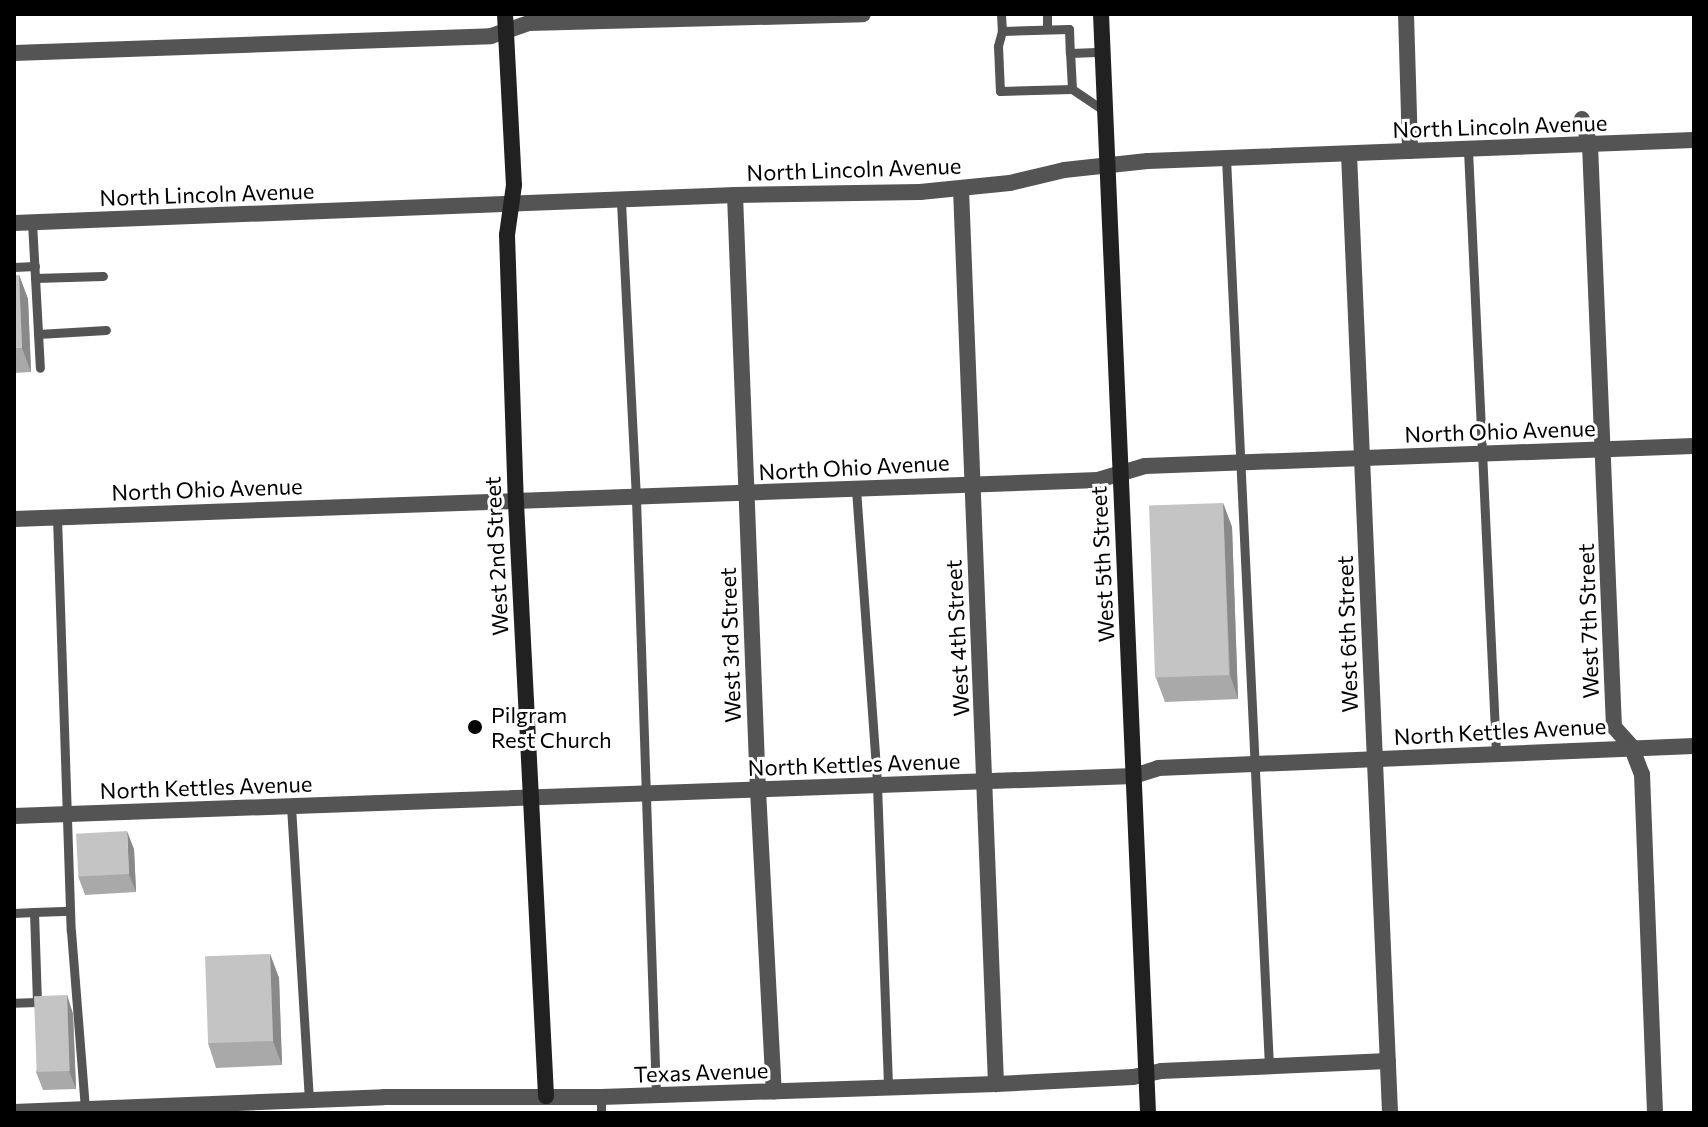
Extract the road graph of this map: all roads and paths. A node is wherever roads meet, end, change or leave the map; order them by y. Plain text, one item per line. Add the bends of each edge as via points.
1 (505, 14) edge
2 (863, 14) edge
3 (1001, 14) edge
4 (1047, 14) edge
5 (1101, 14) edge
6 (1406, 14) edge
7 (805, 15) edge
8 (655, 18) edge
9 (1047, 29) junction
10 (1002, 31) junction
11 (505, 32) junction
12 (1103, 52) junction
13 (14, 53) edge
14 (1070, 53) junction
15 (1072, 89) junction
16 (1105, 111) junction
17 (1582, 119) dead end
18 (1694, 140) edge
19 (1590, 145) junction
20 (1468, 150) junction
21 (1410, 151) junction
22 (1349, 154) junction
23 (1226, 158) junction
24 (1107, 167) junction
25 (961, 189) junction
26 (735, 195) junction
27 (621, 202) junction
28 (511, 206) junction
29 (32, 222) junction
30 (14, 223) edge
31 (35, 266) junction
32 (14, 267) edge
33 (103, 276) dead end
34 (35, 278) junction
35 (106, 330) dead end
36 (38, 334) junction
37 (40, 368) dead end
38 (1694, 446) edge
39 (1602, 450) junction
40 (1480, 454) junction
41 (1363, 458) junction
42 (1240, 463) junction
43 (1120, 472) junction
44 (971, 484) junction
45 (856, 489) junction
46 (746, 495) junction
47 (636, 499) junction
48 (516, 503) junction
49 (57, 517) junction
50 (14, 519) edge
51 (1631, 746) junction
52 (1694, 746) edge
53 (1496, 753) junction
54 (1372, 760) junction
55 (1254, 765) junction
56 (1134, 776) junction
57 (986, 781) junction
58 (877, 785) junction
59 (758, 790) junction
60 (647, 793) junction
61 (530, 798) junction
62 (291, 806) junction
63 (68, 814) junction
64 (14, 816) edge
65 (70, 911) junction
66 (34, 912) junction
67 (14, 913) edge
68 (14, 1003) edge
69 (1388, 1061) junction
70 (1269, 1065) junction
71 (1146, 1074) junction
72 (996, 1084) junction
73 (888, 1088) junction
74 (774, 1092) junction
75 (656, 1095) junction
76 (309, 1099) junction
77 (547, 1104) edge
78 (384, 1105) edge
79 (601, 1105) edge
80 (155, 1109) edge
81 (85, 1110) junction
82 (14, 1112) edge
83 (1148, 1113) edge
84 (1390, 1113) edge
85 (1655, 1113) edge

1 - 11 street, West 2nd Street
2 - 7 street
3 - 10 lane
4 - 9 lane
5 - 12 street, West 5th Street
6 - 21 street
7 - 8 street
8 - 11 street via 529,23
9 - 10 lane
9 - 14 lane via 1069,29
10 - 15 lane via 1000,91
11 - 13 street
11 - 28 street, West 2nd Street
12 - 14 lane
12 - 16 street, West 5th Street
14 - 15 lane
15 - 16 lane
16 - 24 street, West 5th Street
17 - 19 street, West 7th Street
18 - 19 street, North Lincoln Avenue
19 - 20 street, North Lincoln Avenue
19 - 39 street, West 7th Street
20 - 21 street, North Lincoln Avenue
20 - 40 lane
21 - 22 street, North Lincoln Avenue
22 - 23 street, North Lincoln Avenue
22 - 41 street, West 6th Street
23 - 24 street, North Lincoln Avenue
23 - 42 lane
24 - 25 street, North Lincoln Avenue
24 - 43 street, West 5th Street
25 - 26 street, North Lincoln Avenue
25 - 44 street, West 4th Street
26 - 27 street, North Lincoln Avenue
26 - 46 street, West 3rd Street
27 - 28 street, North Lincoln Avenue
27 - 47 lane
28 - 29 street, North Lincoln Avenue
28 - 48 street, West 2nd Street via 507,235
29 - 30 street, North Lincoln Avenue
29 - 31 lane
31 - 32 lane
31 - 34 lane
33 - 34 lane
34 - 36 lane
35 - 36 lane
36 - 37 lane
38 - 39 street, North Ohio Avenue
39 - 40 street, North Ohio Avenue
39 - 51 street, West 7th Street via 1614,727
40 - 41 street, North Ohio Avenue
40 - 53 lane
41 - 42 street, North Ohio Avenue
41 - 54 street, West 6th Street
42 - 43 street, North Ohio Avenue via 1145,466
42 - 55 lane
43 - 44 street, North Ohio Avenue via 1098,480
43 - 56 street, West 5th Street
44 - 45 street, North Ohio Avenue
44 - 57 street, West 4th Street
45 - 46 street, North Ohio Avenue
45 - 58 lane
46 - 47 street, North Ohio Avenue
46 - 59 street, West 3rd Street
47 - 48 street, North Ohio Avenue
47 - 60 lane
48 - 49 street, North Ohio Avenue
48 - 61 street, West 2nd Street
49 - 50 street, North Ohio Avenue
49 - 63 lane
51 - 52 street, North Kettles Avenue
51 - 53 street, North Kettles Avenue
51 - 85 street, West 7th Street via 1642,774
53 - 54 street, North Kettles Avenue
54 - 55 street, North Kettles Avenue
54 - 69 street, West 6th Street
55 - 56 street, North Kettles Avenue via 1158,768
55 - 70 lane
56 - 57 street, North Kettles Avenue
56 - 71 street, West 5th Street
57 - 58 street, North Kettles Avenue
57 - 72 street, West 4th Street
58 - 59 street, North Kettles Avenue
58 - 73 lane
59 - 60 street, North Kettles Avenue
59 - 74 street, West 3rd Street
60 - 61 street, North Kettles Avenue
60 - 75 lane
61 - 62 street, North Kettles Avenue
61 - 77 street, West 2nd Street
62 - 63 street, North Kettles Avenue
62 - 76 lane
63 - 64 street, North Kettles Avenue
63 - 65 lane
65 - 66 lane
65 - 81 lane
66 - 67 lane
66 - 68 lane via 37,1002
69 - 70 street, Texas Avenue
69 - 84 street, West 6th Street
70 - 71 street, Texas Avenue
71 - 72 street, Texas Avenue
71 - 83 street, West 5th Street
72 - 73 street, Texas Avenue
73 - 74 street, Texas Avenue
74 - 75 street, Texas Avenue
75 - 79 street, Texas Avenue
76 - 78 street, Texas Avenue
76 - 80 street, Texas Avenue
77 - 78 street, Texas Avenue
77 - 79 street, Texas Avenue
80 - 81 street, Texas Avenue
81 - 82 street, Texas Avenue

